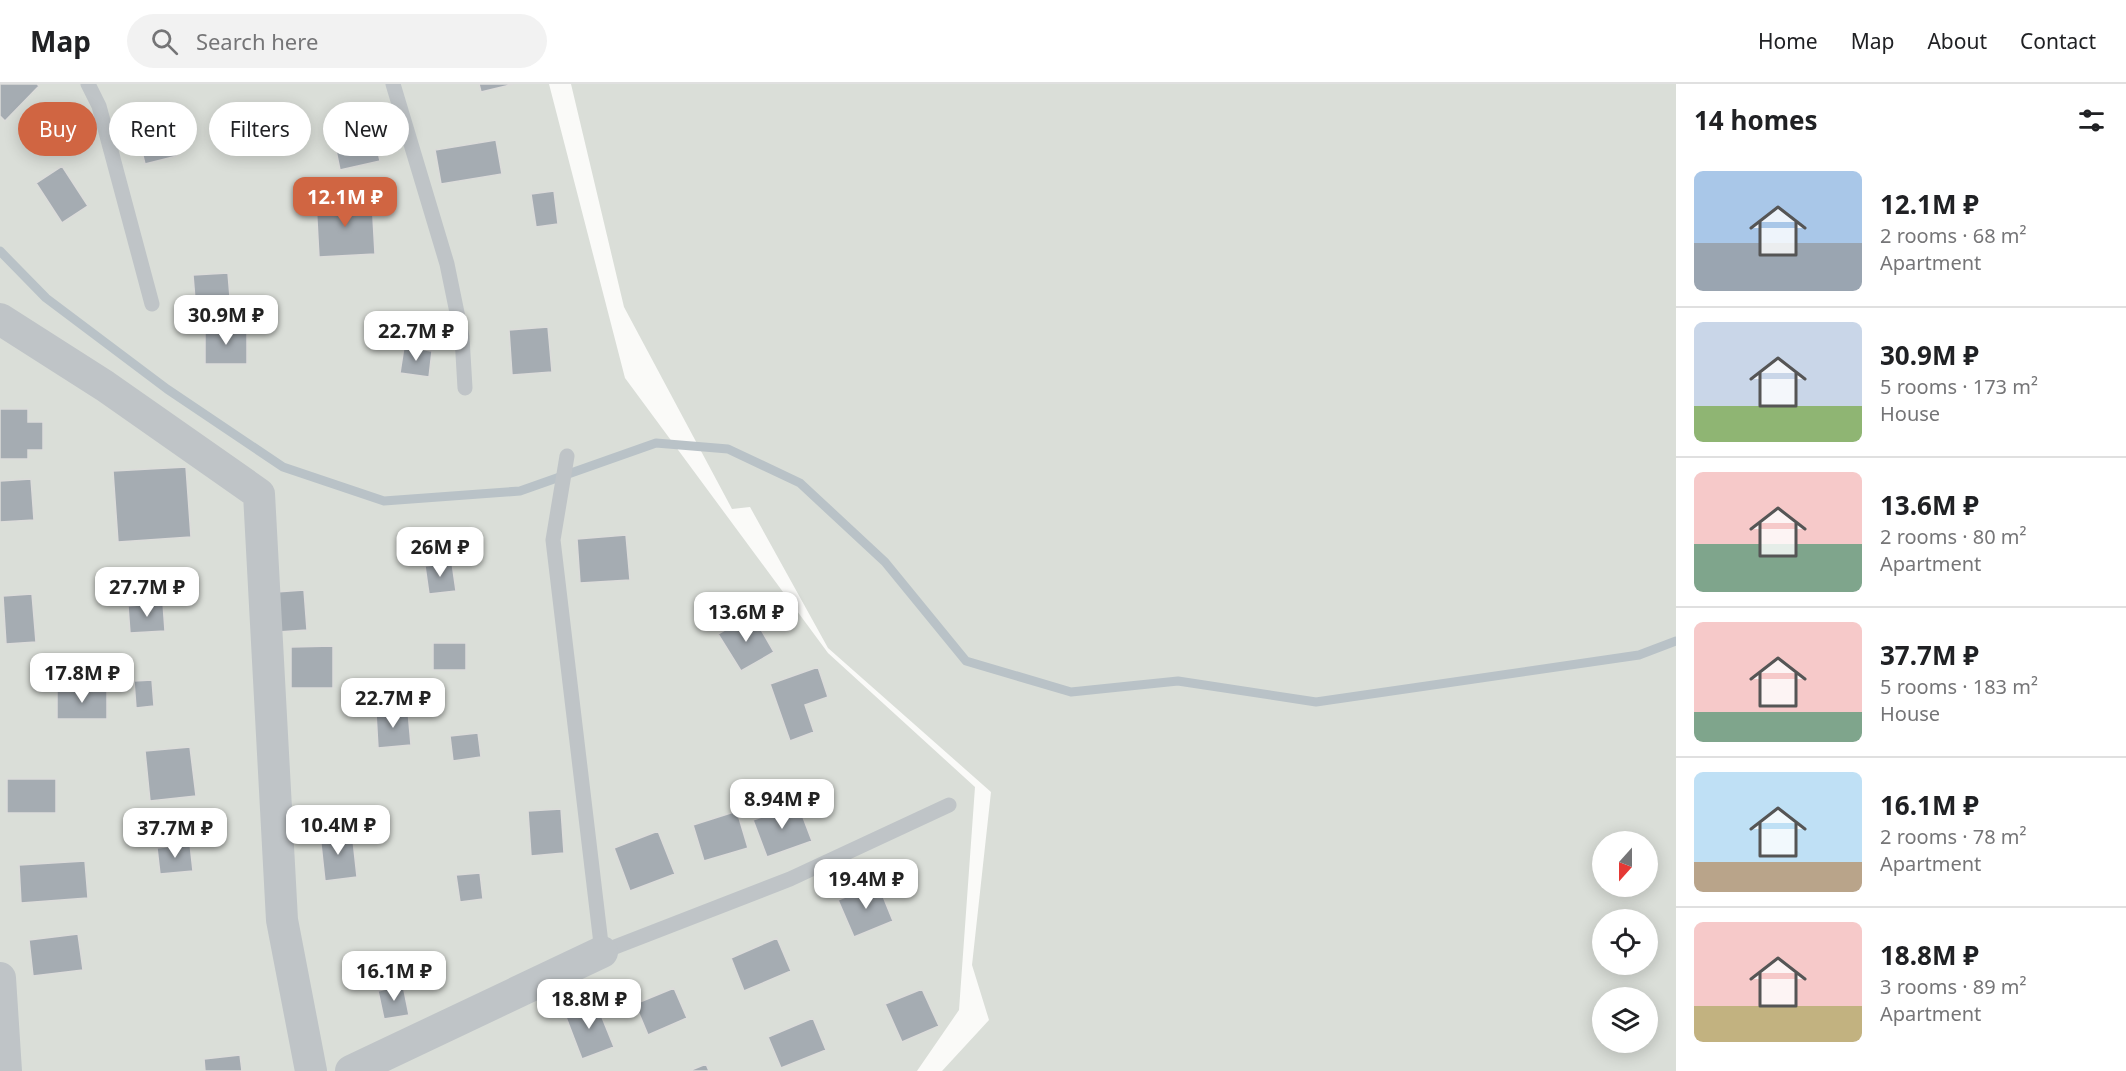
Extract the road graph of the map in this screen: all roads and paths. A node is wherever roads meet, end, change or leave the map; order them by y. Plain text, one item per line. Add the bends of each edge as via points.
1 (88, 84) edge
2 (393, 84) edge
3 (152, 304) dead end
4 (0, 319) edge
5 (465, 388) dead end
6 (567, 456) dead end
7 (949, 805) dead end
8 (602, 952) junction
9 (0, 978) edge
10 (6, 1071) edge
11 (312, 1071) edge
12 (351, 1071) edge

1 - 3 lane via 99,106
2 - 5 lane via 447,264 462,337
4 - 11 street via 105,386 259,494 282,920
6 - 8 lane via 553,540
7 - 8 lane via 790,879
8 - 12 street
9 - 10 street

